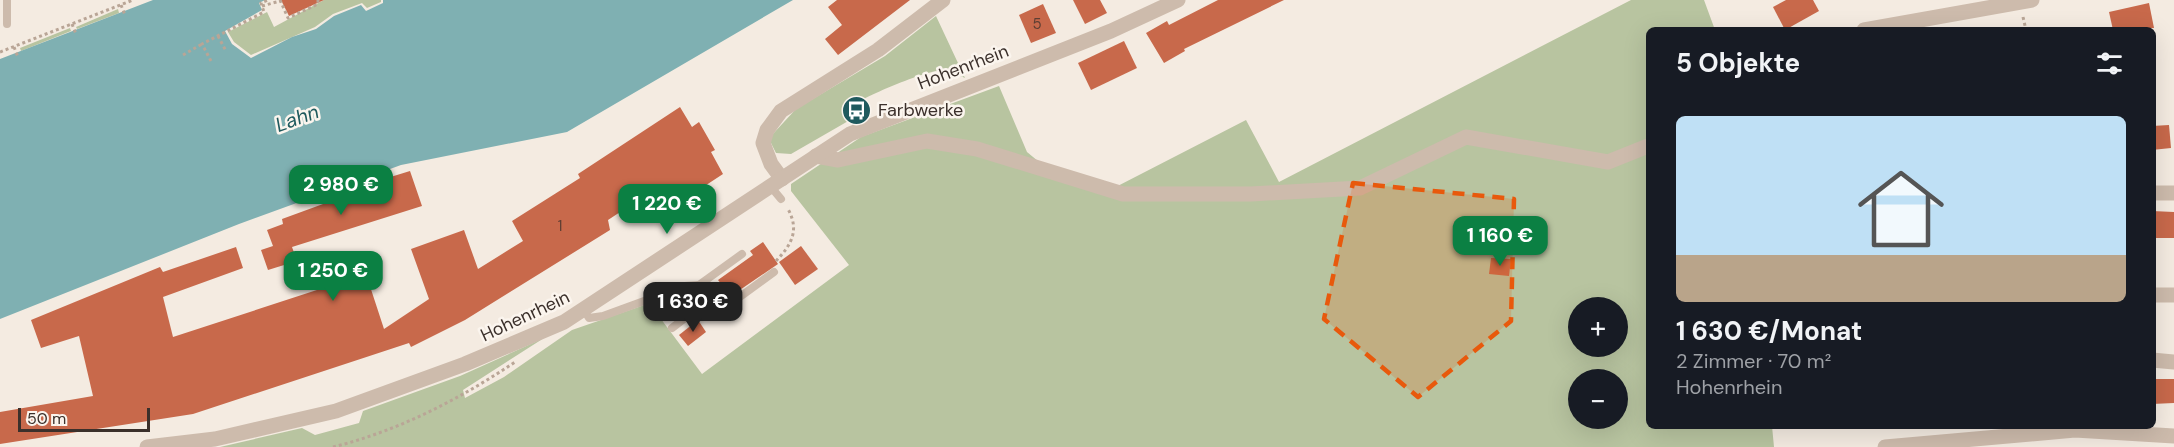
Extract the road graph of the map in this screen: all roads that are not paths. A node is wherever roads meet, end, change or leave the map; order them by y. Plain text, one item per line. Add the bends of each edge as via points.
1 (7, 0) edge
2 (943, 0) edge
3 (1178, 0) edge
4 (2032, 0) edge
5 (7, 24) dead end
6 (1881, 27) edge
7 (1646, 147) edge
8 (816, 156) junction
9 (776, 183) junction
10 (2156, 193) edge
11 (2174, 193) edge
12 (781, 199) road end
13 (742, 254) dead end
14 (774, 272) road end
15 (699, 285) junction
16 (2156, 295) edge
17 (2174, 295) edge
18 (711, 298) junction
19 (584, 310) junction
20 (672, 328) dead end
21 (2156, 360) edge
22 (2174, 362) edge
23 (2174, 436) edge
24 (147, 447) edge
25 (1885, 447) edge

1 - 5 lane
2 - 9 street via 878,50 781,111 762,143
3 - 8 street, Hohenrhein via 1111,31 850,134
4 - 6 street
7 - 8 street via 1608,162 1466,137 1360,188 1251,194 1124,194 977,149 927,141 838,160
8 - 9 street, Hohenrhein
9 - 12 lane
9 - 19 street, Hohenrhein
10 - 11 street
13 - 15 lane
14 - 18 lane via 726,307
15 - 18 lane
15 - 19 lane via 685,286 603,316 589,318
16 - 17 street
18 - 20 lane
19 - 24 street, Hohenrhein via 465,364 336,411 215,439
21 - 22 street
23 - 25 street via 2074,430

